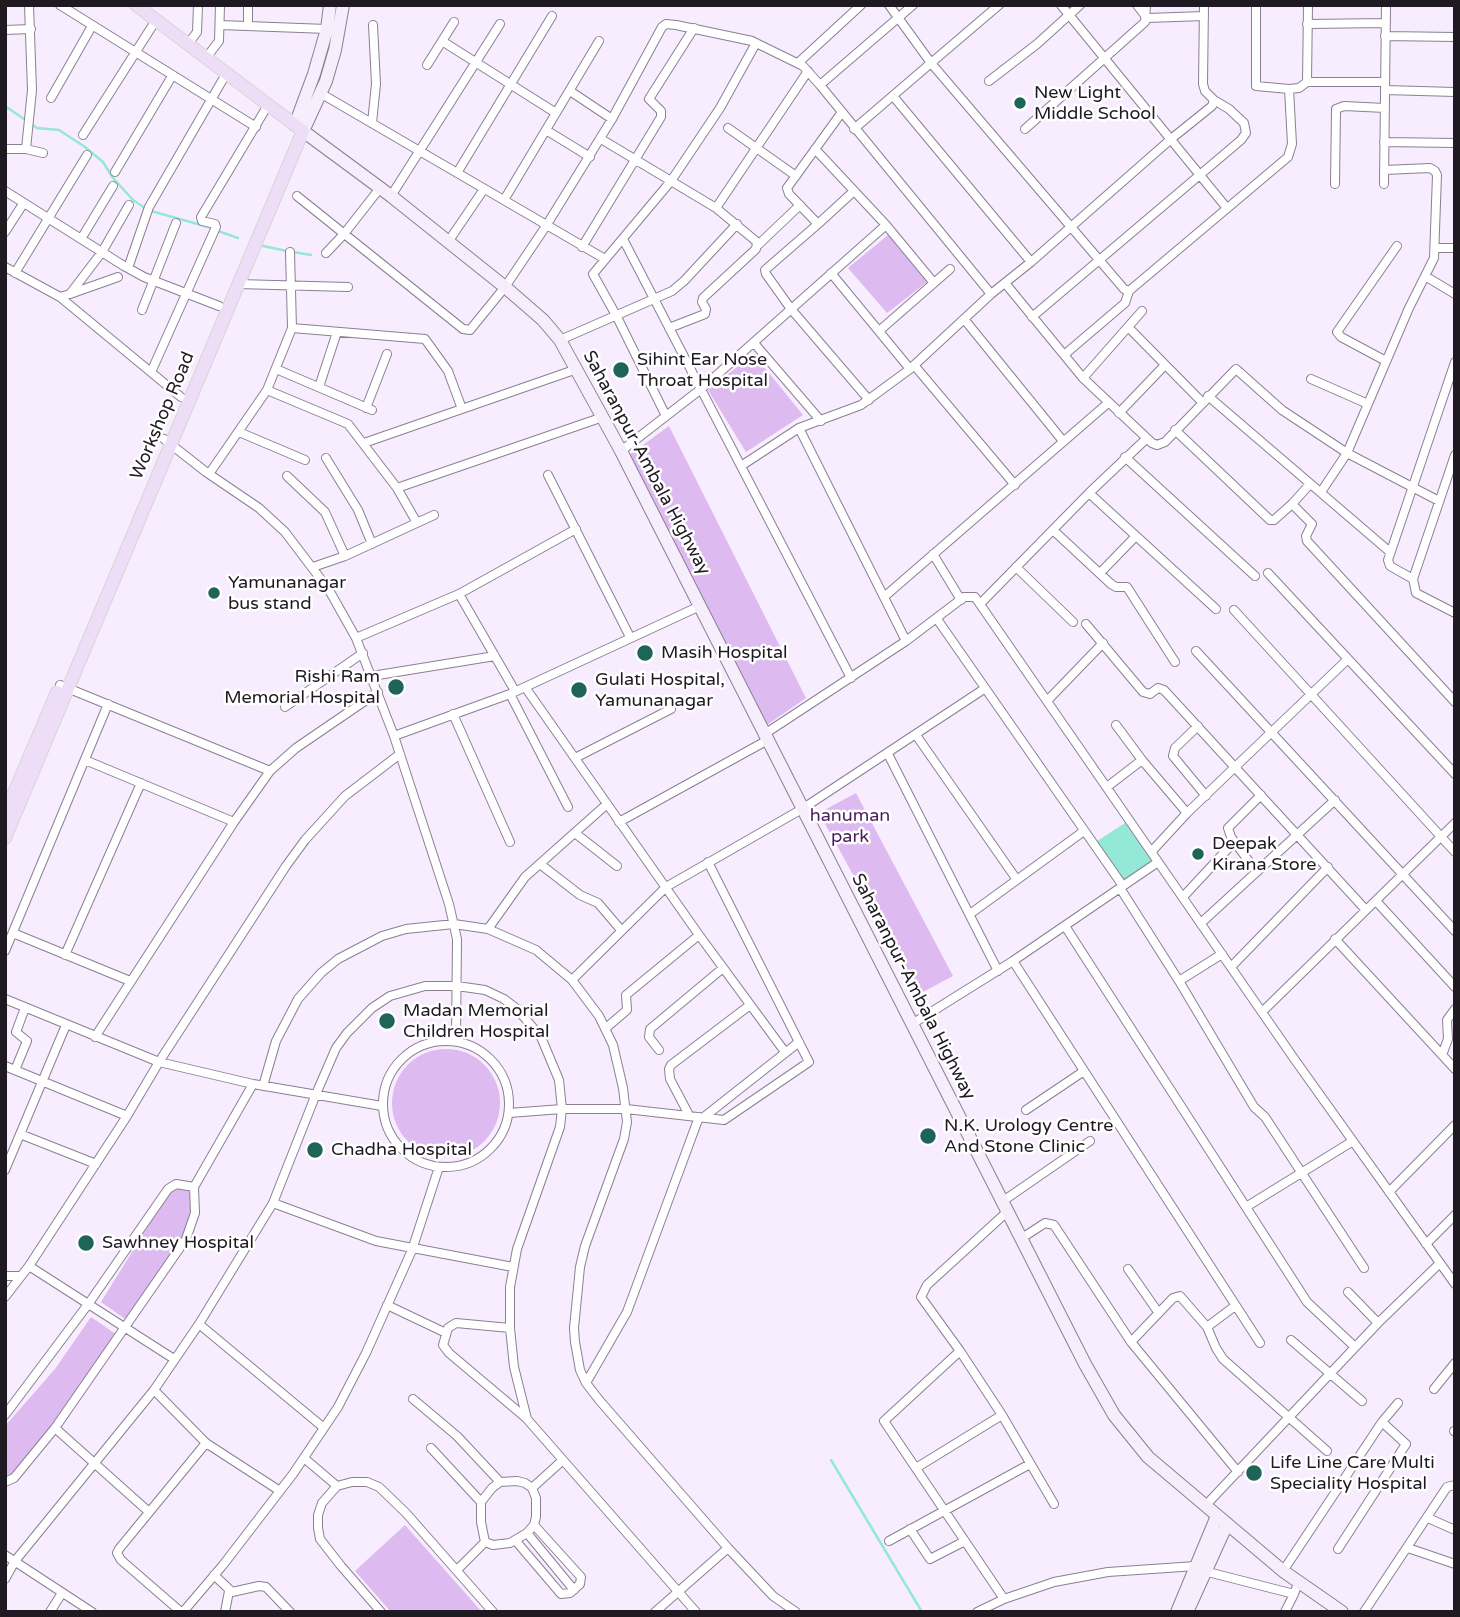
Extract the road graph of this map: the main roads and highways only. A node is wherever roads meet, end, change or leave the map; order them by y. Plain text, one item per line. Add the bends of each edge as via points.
1 (330, 5) edge
2 (343, 5) edge
3 (139, 6) edge
4 (299, 128) junction
5 (167, 441) junction
6 (64, 687) junction
7 (5, 814) edge
8 (5, 838) edge
9 (1222, 1520) junction
10 (1200, 1569) junction
11 (1177, 1612) edge
12 (1187, 1612) edge
13 (1342, 1612) edge

1 - 4 main road, Workshop Road
2 - 4 main road, Workshop Road via 335,50 320,93
3 - 4 main road, Saharanpur-Ambala Highway
4 - 5 main road, Workshop Road
4 - 5 main road, Workshop Road via 219,306
4 - 9 main road, Saharanpur-Ambala Highway via 505,287 560,340 701,606 1085,1364 1114,1415 1148,1457
5 - 6 main road, Workshop Road
6 - 7 main road, Workshop Road
6 - 8 main road, Workshop Road
9 - 10 main road
9 - 13 main road, Saharanpur-Ambala Highway via 1283,1571 1296,1588
10 - 11 main road
10 - 12 main road

